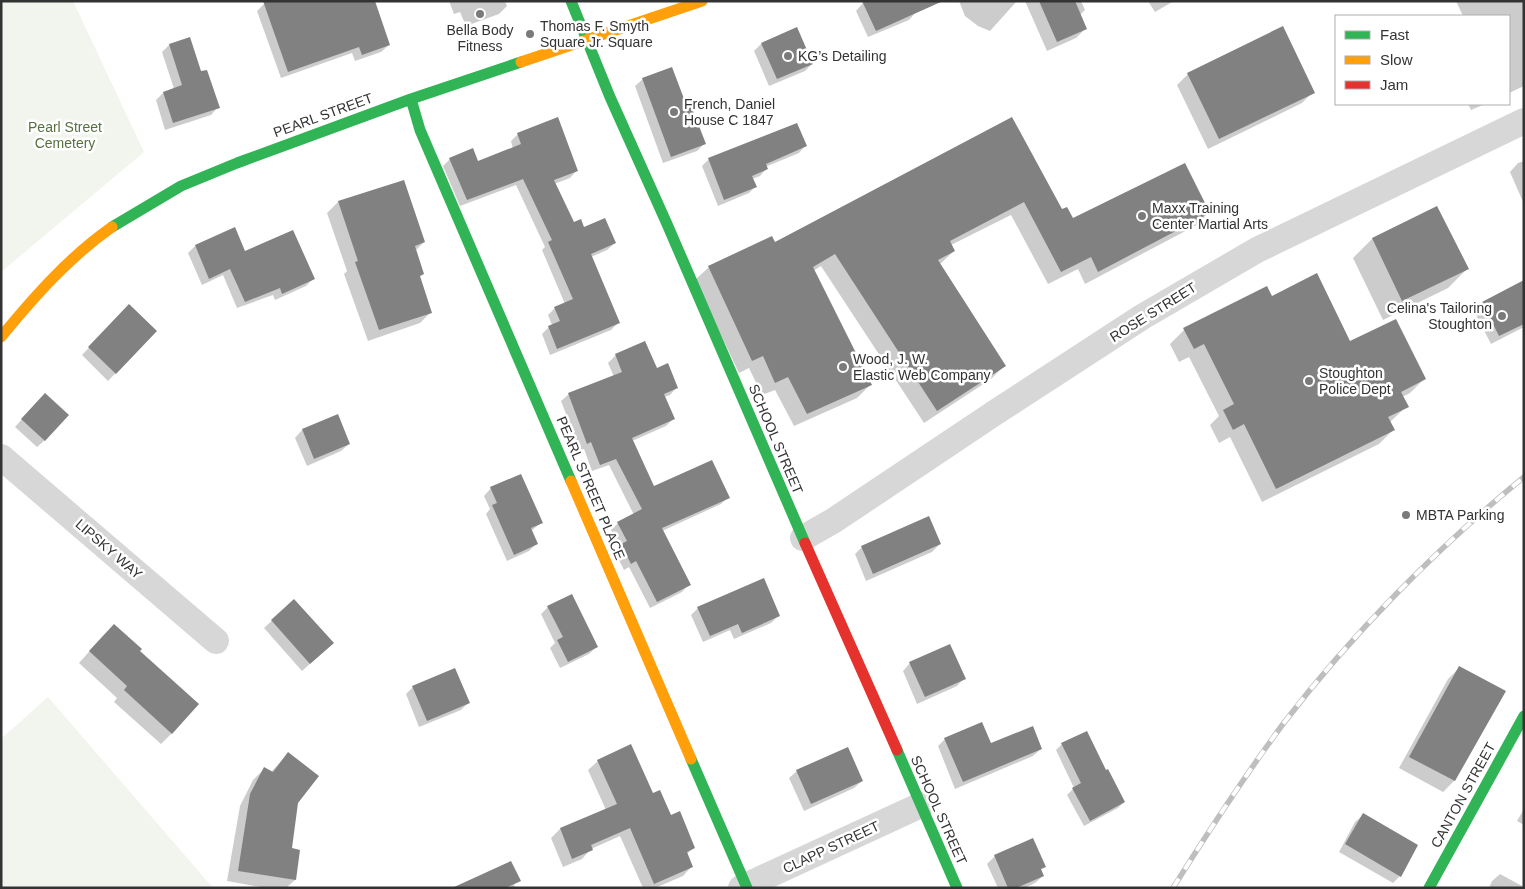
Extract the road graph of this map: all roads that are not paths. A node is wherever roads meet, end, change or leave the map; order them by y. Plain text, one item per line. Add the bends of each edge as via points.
1 (571, 1) edge
2 (702, 1) edge
3 (584, 40) junction
4 (411, 99) junction
5 (1524, 121) edge
6 (1, 337) edge
7 (1, 457) edge
8 (803, 538) junction
9 (216, 641) dead end
10 (1524, 716) edge
11 (921, 805) junction
12 (745, 887) edge
13 (957, 888) edge
14 (1429, 888) edge

1 - 3 street, SCHOOL STREET
2 - 3 street, PEARL STREET
3 - 4 street, PEARL STREET
3 - 8 street, SCHOOL STREET
4 - 6 street, PEARL STREET via 237,162 181,186 86,247 44,287
4 - 12 street, PEARL STREET PLACE via 424,139
5 - 8 street, ROSE STREET via 1257,250 1142,317
7 - 9 street, LIPSKY WAY
8 - 11 street, SCHOOL STREET
10 - 14 street, CANTON STREET
11 - 12 street, CLAPP STREET
11 - 13 street, SCHOOL STREET

